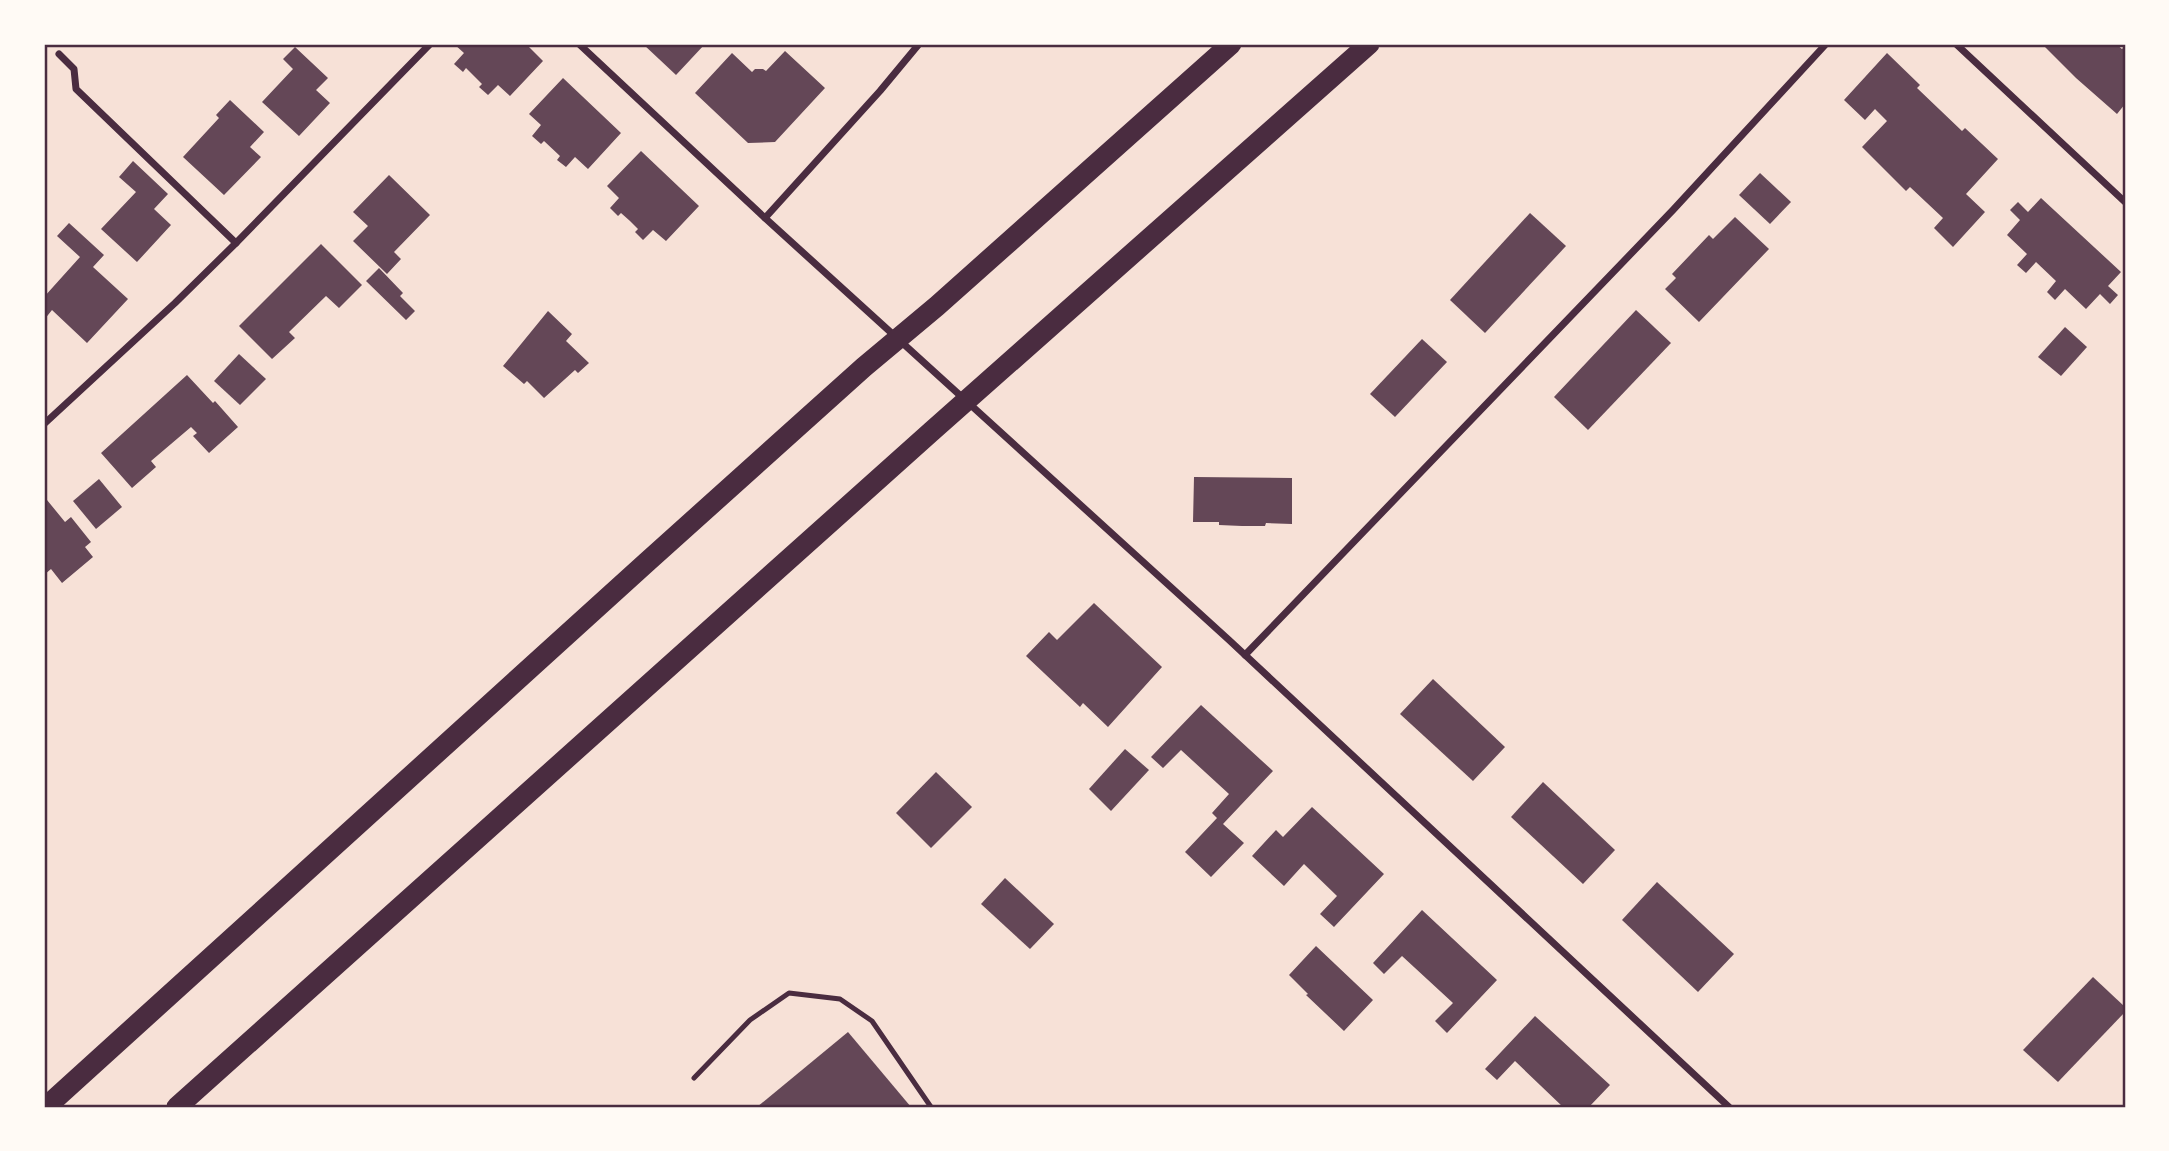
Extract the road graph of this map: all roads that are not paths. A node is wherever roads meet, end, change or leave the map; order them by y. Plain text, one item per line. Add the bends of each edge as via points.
1 (430, 44) edge
2 (579, 44) edge
3 (919, 44) edge
4 (1231, 44) edge
5 (1369, 44) edge
6 (1826, 44) edge
7 (1956, 44) edge
8 (59, 54) dead end
9 (2125, 202) edge
10 (765, 218) junction
11 (236, 243) junction
12 (44, 424) edge
13 (1245, 655) junction
14 (694, 1078) dead end
15 (46, 1107) edge
16 (177, 1107) edge
17 (931, 1107) edge
18 (1729, 1107) edge

1 - 11 street
2 - 10 street
3 - 10 street
4 - 15 highway via 863,367
5 - 16 highway
6 - 13 street via 1673,210
7 - 9 street
8 - 11 street via 74,69 76,89
10 - 13 street
11 - 12 street
13 - 18 street
14 - 17 lane via 750,1020 789,993 840,999 872,1021

